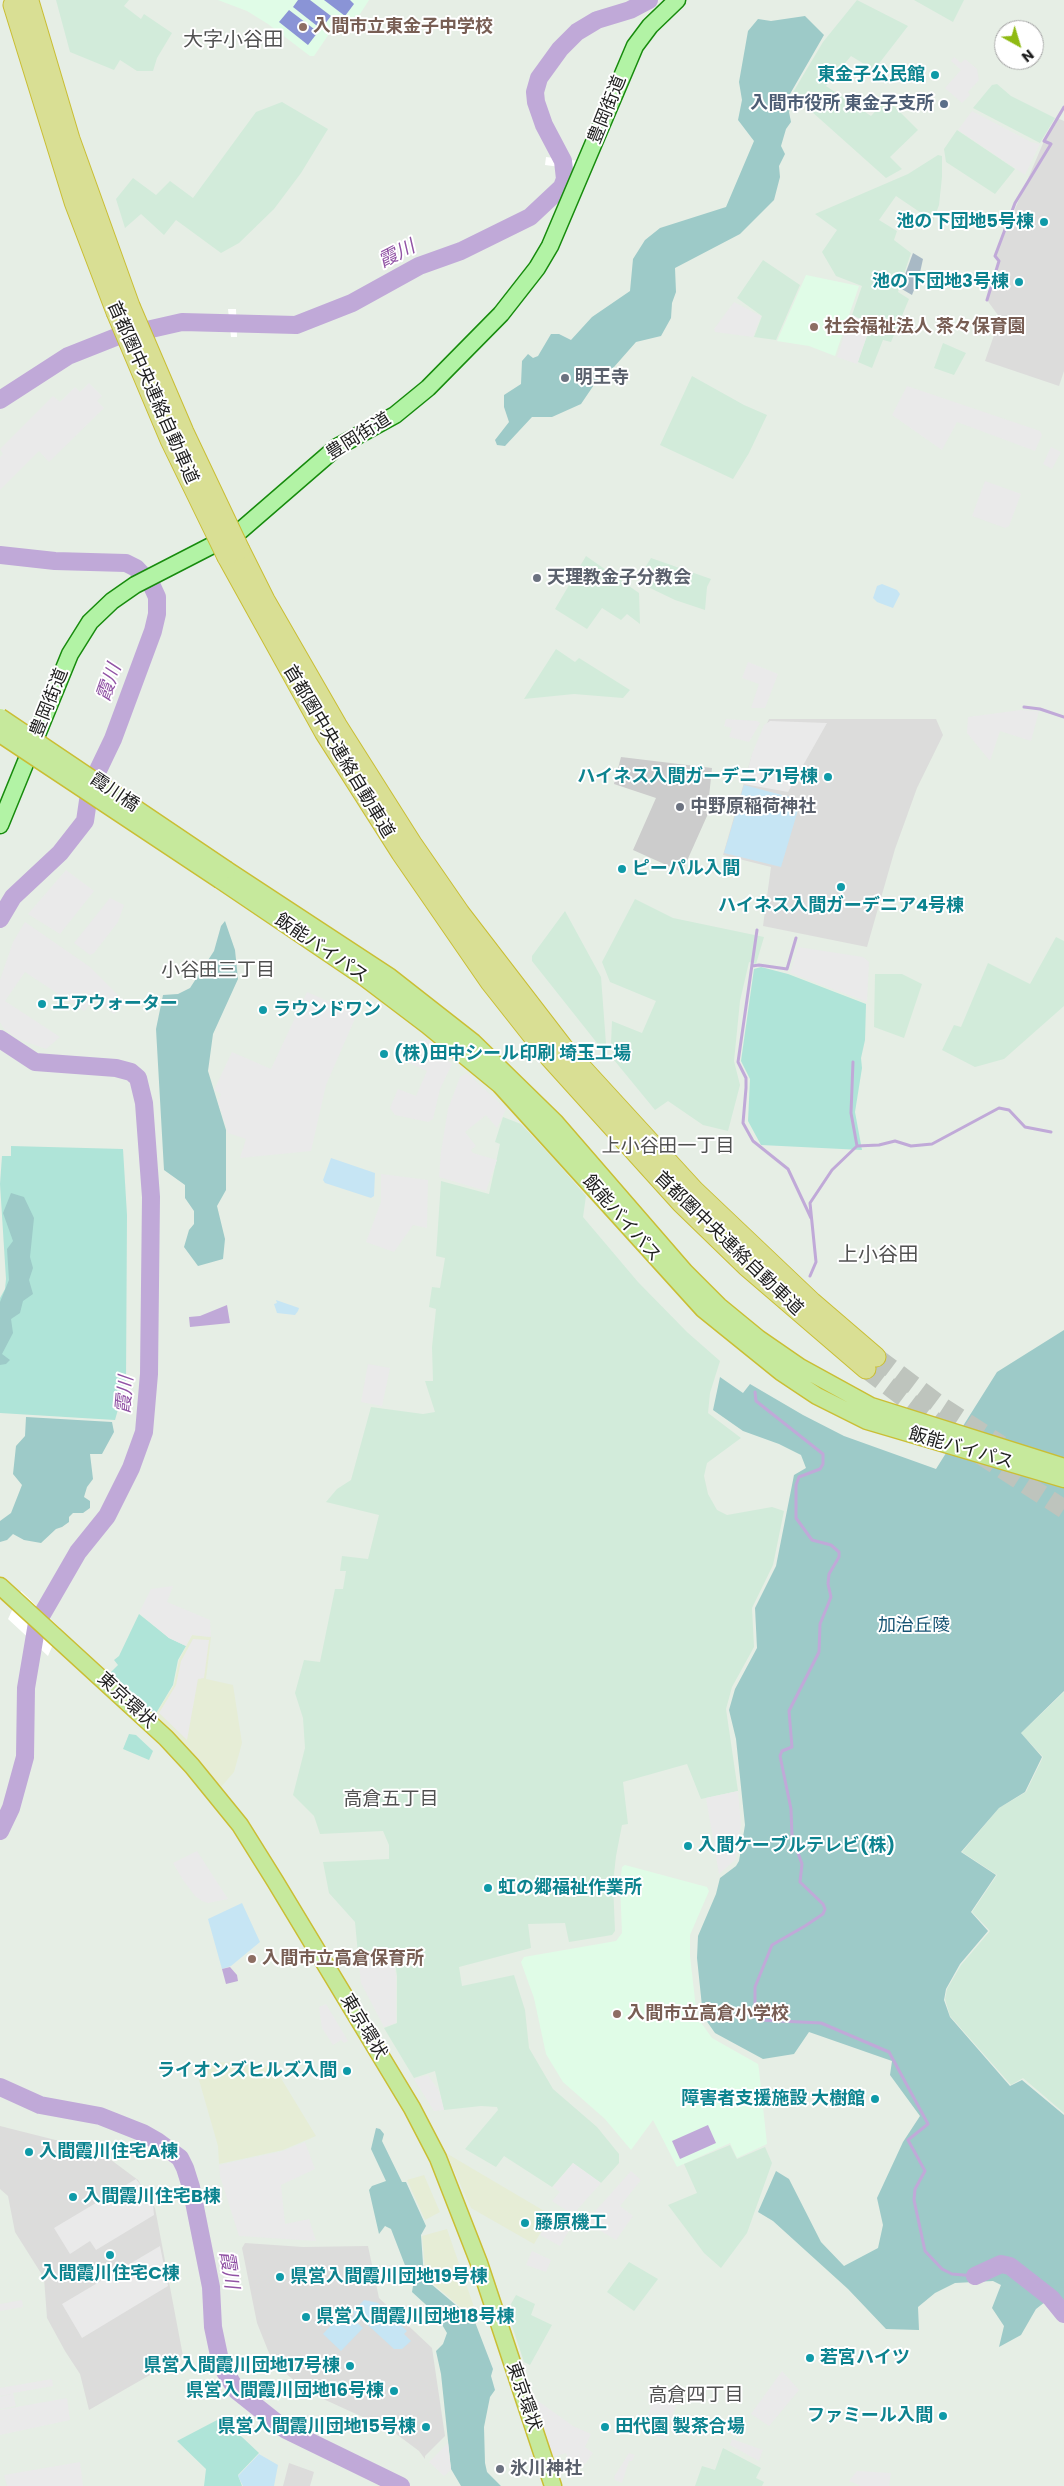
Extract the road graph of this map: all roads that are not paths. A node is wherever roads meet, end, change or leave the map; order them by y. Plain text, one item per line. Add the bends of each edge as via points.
1 (677, 0) edge
2 (21, 3) dead end
3 (0, 717) edge
4 (0, 734) edge
5 (0, 825) edge
6 (224, 875) junction
7 (871, 1363) tunnel mouth
8 (1064, 1467) edge
9 (1064, 1479) edge
10 (0, 1586) edge
11 (0, 1600) edge
12 (16, 1608) junction
13 (54, 1642) junction
14 (542, 2486) edge
15 (553, 2486) edge

1 - 5 main road, 豊岡街道 via 635,46 550,246 537,268 490,326 428,388 395,415 337,447 240,531 135,585 103,609 78,638 70,654
2 - 7 highway, 首都圏中央連絡自動車道, bridge via 70,139 123,309 180,423 233,554 266,600 332,716 408,838 460,913 564,1047 694,1190
3 - 6 highway, 霞川橋, bridge
4 - 6 highway, 霞川橋, bridge
6 - 8 highway, 飯能バイパス via 390,977 473,1042 554,1122 685,1272 758,1338 800,1367 871,1406
6 - 9 highway, 飯能バイパス via 382,991 500,1085 703,1309 781,1372 818,1396 867,1421
10 - 12 highway
11 - 12 highway
12 - 13 highway
13 - 14 highway, 東京環状 via 160,1745 236,1836 403,2112 447,2201
13 - 15 highway, 東京環状 via 166,1738 240,1826 412,2108 438,2158 467,2229

